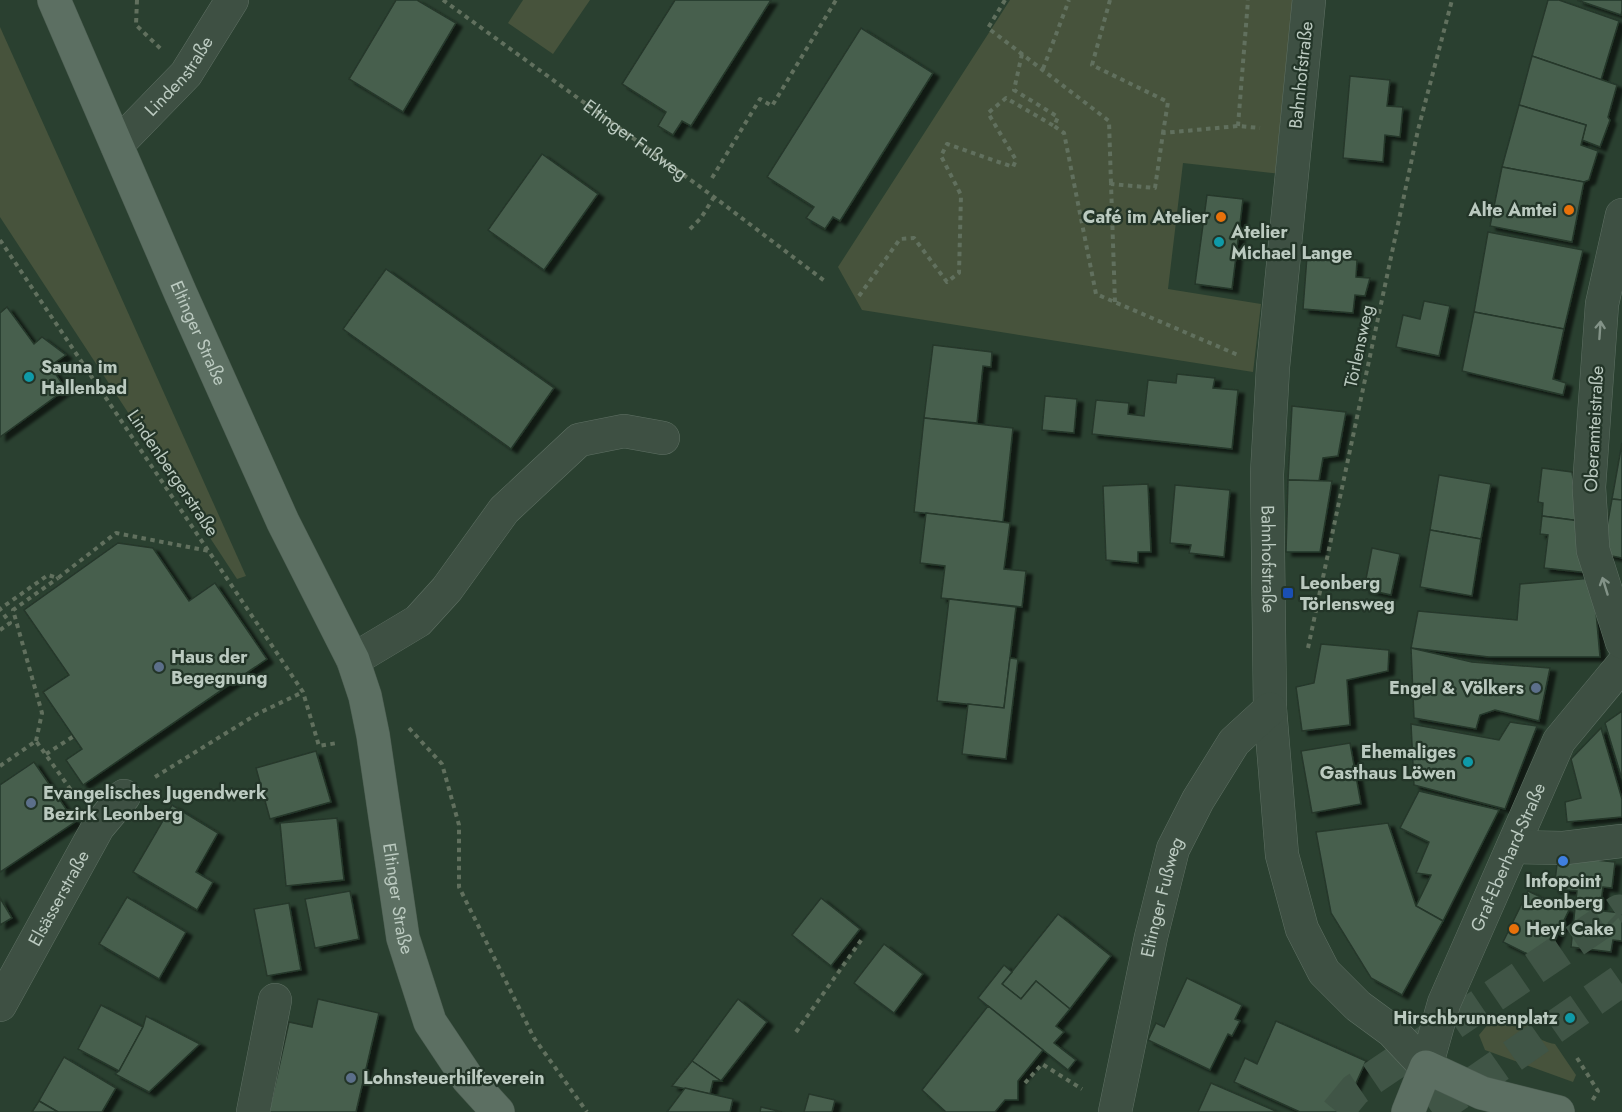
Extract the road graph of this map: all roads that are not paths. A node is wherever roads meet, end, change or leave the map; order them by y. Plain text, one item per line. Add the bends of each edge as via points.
1 (54, 0) edge
2 (232, 0) edge
3 (1310, 0) edge
4 (117, 146) junction
5 (1621, 225) edge
6 (663, 438) dead end
7 (1622, 642) edge
8 (353, 660) junction
9 (1622, 665) edge
10 (1270, 709) junction
11 (124, 796) road end
12 (1622, 841) edge
13 (1515, 848) junction
14 (275, 1000) dead end
15 (0, 1005) edge
16 (1426, 1067) junction
17 (1115, 1111) edge
18 (253, 1112) edge
19 (498, 1112) edge
20 (1408, 1112) edge
21 (1558, 1112) edge

1 - 4 main road, Eltinger Straße
2 - 4 street, Lindenstraße via 186,74
3 - 10 street, Bahnhofstraße via 1273,367 1268,474
4 - 8 main road, Eltinger Straße via 283,522
7 -> 5 street, Oberamteistraße via 1593,550 1589,488 1602,304
6 - 8 street via 624,431 579,440 504,510 447,589 418,621
8 - 19 main road, Eltinger Straße via 373,735 403,938 430,1022 468,1078
9 - 13 street, Graf-Eberhard-Straße via 1560,741
10 - 16 street, Bahnhofstraße via 1282,855 1302,929 1324,972 1358,1006 1392,1031
10 - 17 street, Eltinger Fußweg via 1234,742 1197,800 1173,849
11 - 15 street, Elsässerstraße via 98,827
12 - 13 street via 1564,848
13 - 16 street, Graf-Eberhard-Straße via 1472,964 1444,1003
14 - 18 street
16 - 20 main road
16 - 21 main road via 1482,1093

